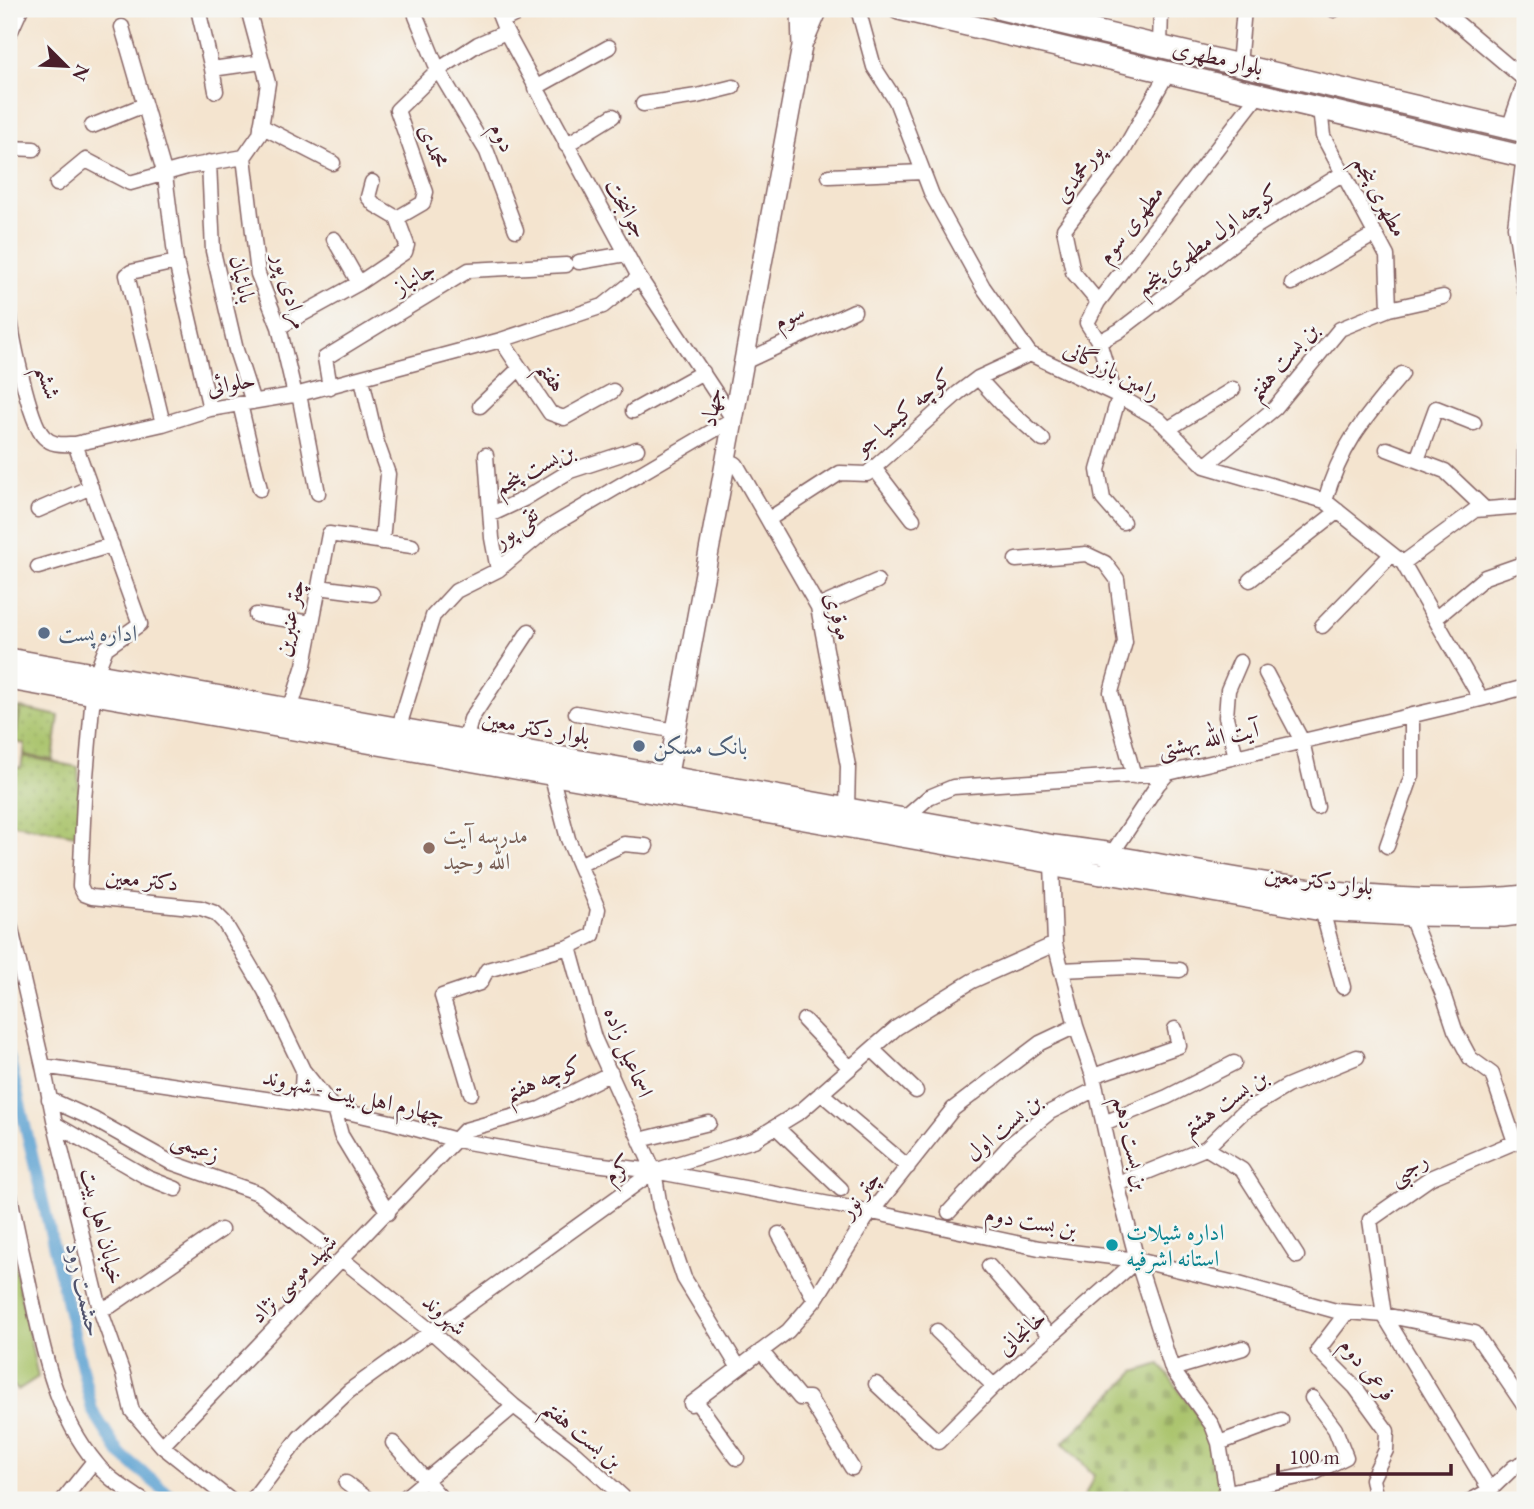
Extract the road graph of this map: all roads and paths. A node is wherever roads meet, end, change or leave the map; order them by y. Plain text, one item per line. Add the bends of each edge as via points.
1 (18, 9) edge
2 (198, 9) edge
3 (248, 9) edge
4 (526, 9) edge
5 (801, 9) edge
6 (818, 9) edge
7 (858, 9) edge
8 (899, 9) edge
9 (1001, 9) edge
10 (1161, 9) edge
11 (1244, 9) edge
12 (1441, 9) edge
13 (416, 16) dead end
14 (501, 21) edge
15 (122, 27) dead end
16 (9, 29) edge
17 (802, 46) junction
18 (1160, 46) junction
19 (609, 47) dead end
20 (262, 62) junction
21 (1239, 65) junction
22 (212, 69) junction
23 (438, 70) junction
24 (1168, 72) junction
25 (1525, 81) edge
26 (733, 87) dead end
27 (535, 88) junction
28 (216, 91) dead end
29 (1259, 94) junction
30 (643, 104) dead end
31 (144, 105) junction
32 (1320, 108) junction
33 (613, 116) dead end
34 (92, 126) dead end
35 (261, 126) junction
36 (1517, 130) edge
37 (566, 145) junction
38 (9, 148) edge
39 (34, 149) dead end
40 (1525, 156) edge
41 (244, 157) junction
42 (209, 162) junction
43 (333, 163) dead end
44 (923, 172) junction
45 (1342, 174) junction
46 (165, 175) junction
47 (828, 177) dead end
48 (372, 182) dead end
49 (57, 184) dead end
50 (397, 218) junction
51 (516, 230) dead end
52 (1375, 234) junction
53 (334, 239) dead end
54 (626, 254) junction
55 (176, 262) junction
56 (639, 277) junction
57 (359, 283) junction
58 (1292, 283) dead end
59 (1525, 292) edge
60 (1443, 297) dead end
61 (1098, 302) junction
62 (9, 306) edge
63 (1389, 309) junction
64 (854, 311) dead end
65 (279, 327) junction
66 (501, 340) junction
67 (1100, 342) junction
68 (1030, 354) junction
69 (744, 362) junction
70 (520, 368) junction
71 (703, 372) junction
72 (1402, 374) dead end
73 (362, 379) junction
74 (978, 379) junction
75 (330, 387) junction
76 (1233, 389) dead end
77 (613, 391) dead end
78 (297, 395) junction
79 (1117, 396) junction
80 (246, 403) junction
81 (480, 406) dead end
82 (209, 409) junction
83 (633, 411) dead end
84 (733, 419) junction
85 (1474, 423) dead end
86 (163, 424) junction
87 (1168, 429) junction
88 (1043, 440) dead end
89 (75, 444) junction
90 (1525, 446) edge
91 (637, 449) dead end
92 (1387, 449) dead end
93 (486, 455) dead end
94 (726, 459) junction
95 (1417, 460) junction
96 (1206, 466) junction
97 (874, 468) junction
98 (91, 487) junction
99 (260, 489) dead end
100 (318, 493) dead end
101 (1325, 501) junction
102 (1525, 506) edge
103 (1485, 509) junction
104 (38, 510) dead end
105 (1338, 511) junction
106 (492, 514) junction
107 (769, 519) junction
108 (913, 519) dead end
109 (1123, 522) dead end
110 (382, 542) junction
111 (112, 545) junction
112 (412, 546) dead end
113 (1397, 558) junction
114 (1016, 560) dead end
115 (1525, 564) edge
116 (38, 567) dead end
117 (498, 570) junction
118 (1250, 580) dead end
119 (877, 581) dead end
120 (319, 587) junction
121 (372, 594) dead end
122 (818, 607) junction
123 (256, 615) dead end
124 (1435, 619) junction
125 (312, 623) junction
126 (1322, 626) dead end
127 (529, 631) dead end
128 (9, 659) edge
129 (1240, 662) dead end
130 (1266, 673) dead end
131 (9, 679) edge
132 (94, 685) junction
133 (1525, 687) edge
134 (1481, 699) junction
135 (290, 710) junction
136 (576, 713) dead end
137 (1412, 715) junction
138 (398, 730) junction
139 (676, 731) junction
140 (465, 741) junction
141 (1302, 743) junction
142 (1236, 757) junction
143 (1168, 773) junction
144 (551, 774) junction
145 (1134, 776) junction
146 (666, 786) junction
147 (1317, 807) dead end
148 (847, 808) junction
149 (904, 819) junction
150 (646, 846) dead end
151 (1387, 846) dead end
152 (1052, 857) junction
153 (1106, 864) junction
154 (579, 865) junction
155 (1525, 896) edge
156 (1052, 906) junction
157 (1322, 910) junction
158 (1525, 913) edge
159 (1410, 915) junction
160 (9, 920) edge
161 (1055, 944) junction
162 (569, 947) junction
163 (1061, 970) junction
164 (1180, 970) dead end
165 (1343, 987) dead end
166 (804, 1020) dead end
167 (1076, 1026) junction
168 (1175, 1030) dead end
169 (872, 1049) junction
170 (1357, 1057) dead end
171 (1234, 1063) dead end
172 (43, 1066) junction
173 (850, 1068) junction
174 (303, 1070) junction
175 (611, 1073) junction
176 (1095, 1083) junction
177 (916, 1091) dead end
178 (471, 1093) dead end
179 (821, 1093) junction
180 (49, 1099) junction
181 (296, 1102) junction
182 (334, 1109) junction
183 (709, 1123) dead end
184 (1104, 1123) junction
185 (55, 1124) junction
186 (776, 1127) junction
187 (456, 1140) junction
188 (640, 1140) junction
189 (1206, 1147) junction
190 (908, 1167) junction
191 (654, 1171) junction
192 (1118, 1184) junction
193 (9, 1189) edge
194 (176, 1189) dead end
195 (841, 1189) dead end
196 (872, 1212) junction
197 (949, 1212) dead end
198 (387, 1213) junction
199 (221, 1230) dead end
200 (779, 1234) dead end
201 (321, 1242) dead end
202 (1297, 1256) dead end
203 (343, 1260) junction
204 (1137, 1260) junction
205 (989, 1266) dead end
206 (816, 1300) junction
207 (100, 1309) junction
208 (1347, 1312) junction
209 (1384, 1315) junction
210 (937, 1331) dead end
211 (432, 1332) junction
212 (1050, 1336) junction
213 (1244, 1348) dead end
214 (761, 1352) junction
215 (739, 1368) junction
216 (1172, 1370) junction
217 (876, 1384) dead end
218 (994, 1386) junction
219 (1312, 1398) dead end
220 (514, 1406) junction
221 (1525, 1407) edge
222 (1281, 1420) dead end
223 (393, 1443) dead end
224 (1219, 1443) junction
225 (162, 1446) junction
226 (737, 1458) dead end
227 (94, 1461) junction
228 (1525, 1462) edge
229 (852, 1468) dead end
230 (426, 1480) junction
231 (346, 1483) dead end
232 (1490, 1490) junction
233 (1228, 1496) edge
234 (622, 1499) edge
235 (63, 1500) edge
236 (142, 1500) edge
237 (230, 1500) edge
238 (252, 1500) edge
239 (369, 1500) edge
240 (402, 1500) edge
241 (443, 1500) edge
242 (1376, 1500) edge
243 (1472, 1500) edge

1 - 16 street
2 - 22 street
3 - 20 street
4 - 14 street, محمدی
5 - 17 street
6 - 17 street
7 - 44 street, رامین بازرگانی via 873,67 896,101
8 - 24 main road, بلوار مطهری
9 - 18 main road, بلوار مطهری
10 - 18 street
11 - 21 street
12 - 25 street
13 - 23 street, دوم
14 - 23 street, محمدی via 478,44
14 - 27 street, جوانبخت
15 - 31 street
17 - 69 street, جهاد
18 - 21 main road, بلوار مطهری
19 - 27 street
20 - 22 street
20 - 35 street via 268,83
21 - 36 main road, بلوار مطهری
22 - 28 street
23 - 50 street, محمدی via 397,110 426,192 423,203
23 - 51 street, دوم via 487,152
24 - 29 main road, بلوار مطهری
24 - 61 street, پورمحمدی via 1122,153 1064,229 1073,272
25 - 36 street
26 - 30 street
27 - 37 street, جوانبخت
29 - 32 main road, بلوار مطهری
29 - 61 street, مطهری سوم
31 - 34 street
31 - 46 street
32 - 40 main road, بلوار مطهری
32 - 45 street, مطهری پنجم via 1323,136
33 - 37 street
35 - 41 street
35 - 43 street
37 - 54 street, جوانبخت
38 - 39 street
40 - 59 street via 1515,227
41 - 42 street
41 - 65 street, مرادی پور via 258,274
42 - 46 street
42 - 80 street, بابائیان via 213,251
44 - 47 street
44 - 68 street, رامین بازرگانی via 983,287
45 - 52 street, مطهری پنجم
45 - 67 street, کوچه اول مطهری پنجم via 1252,229
46 - 49 street via 130,183 86,160
46 - 55 street
48 - 50 street via 368,197
50 - 57 street via 407,245 405,252
52 - 58 street
52 - 63 street, مطهری پنجم via 1387,256
53 - 57 street
54 - 56 street, جوانبخت
54 - 75 street, جانباز via 469,270 325,358
55 - 82 street
55 - 86 street via 127,275
56 - 66 street, حلوائی via 603,306
56 - 71 street, جوانبخت
57 - 65 street
60 - 63 street, بن بست هفتم
61 - 67 street, مطهری سوم via 1087,323
62 - 89 street, ششم via 25,392 43,436 56,445
63 - 96 street, بن بست هفتم via 1340,329 1275,408
64 - 69 street, سوم
65 - 78 street, مرادی پور
66 - 70 street, هفتم
66 - 73 street, حلوائی
67 - 79 street, مطهری سوم
68 - 74 street, کوچه کیمیا جو
68 - 79 street, رامین بازرگانی
69 - 84 street, جهاد
70 - 77 street, هفتم via 550,413 565,418
70 - 81 street
71 - 83 street
71 - 84 street, جوانبخت
72 - 101 street via 1347,443
73 - 75 street, حلوائی
73 - 110 street via 388,474
74 - 88 street
74 - 97 street, کوچه کیمیا جو
75 - 78 street, حلوائی
76 - 87 street
78 - 80 street, حلوائی
78 - 100 street, مرادی پور
79 - 87 street, رامین بازرگانی
79 - 109 street via 1098,470 1103,499
80 - 82 street, حلوائی
80 - 99 street, بابائیان
82 - 86 street, حلوائی
84 - 94 street, جهاد
84 - 117 street, تقی پور via 551,526
85 - 95 street via 1436,408
86 - 89 street, حلوائی
87 - 96 street, رامین بازرگانی
89 - 98 street
90 - 102 street
91 - 106 street, بن‌بست پنجم via 570,471
92 - 95 street
93 - 106 street
94 - 107 street, موقری via 736,464
94 - 139 street, جهاد
95 - 103 street via 1445,471
96 - 101 street, رامین بازرگانی
97 - 107 street, کوچه کیمیا جو via 867,474 840,473
97 - 108 street
98 - 104 street
98 - 111 street
101 - 105 street, رامین بازرگانی
102 - 103 street
103 - 113 street via 1475,510
105 - 113 street, رامین بازرگانی
105 - 118 street
106 - 117 street
107 - 122 street, موقری
110 - 112 street
110 - 120 street, چتر عنبرین via 329,534
111 - 116 street
111 - 132 street via 140,624 106,648
113 - 124 street, رامین بازرگانی
113 - 126 street
114 - 145 street via 1086,554 1105,563 1117,579 1125,642 1111,692
115 - 124 street via 1485,577
117 - 138 street, تقی پور via 456,591 433,616
119 - 122 street
120 - 121 street
120 - 125 street, چتر عنبرین
122 - 148 street, موقری via 848,766
123 - 125 street
124 - 134 street, رامین بازرگانی
125 - 135 street, چتر عنبرین
127 - 140 street via 471,719
128 - 132 main road, بلوار دکتر معین
129 - 142 street via 1228,690 1226,717
130 - 141 street
131 - 132 main road, بلوار دکتر معین
132 - 135 main road, بلوار دکتر معین
132 - 144 main road, بلوار دکتر معین
132 - 174 street, دکتر معین via 83,800 80,886 84,894 215,913 265,991
133 - 134 street, آیت الله بهشتی
134 - 137 street, آیت الله بهشتی
135 - 138 main road, بلوار دکتر معین
136 - 139 street
137 - 141 street, آیت الله بهشتی
137 - 151 street via 1412,775
138 - 140 main road, بلوار دکتر معین
139 - 146 street, جهاد
140 - 146 main road, بلوار دکتر معین
141 - 142 street, آیت الله بهشتی
141 - 147 street
142 - 143 street, آیت الله بهشتی
143 - 145 street, آیت الله بهشتی
143 - 153 street
144 - 146 main road, بلوار دکتر معین
144 - 154 street
145 - 149 street, آیت الله بهشتی via 953,787 929,797
146 - 148 main road, بلوار دکتر معین
146 - 152 main road, بلوار دکتر معین
148 - 149 main road, بلوار دکتر معین
149 - 152 main road, بلوار دکتر معین
150 - 154 street via 624,844
152 - 153 main road via 1084,849
152 - 156 street, بن بست دهم
153 - 155 main road, بلوار دکتر معین via 1324,892 1417,898
153 - 156 street via 1058,881
153 - 157 main road, بلوار دکتر معین
154 - 162 street via 598,909 593,935
156 - 161 street, بن بست دهم
157 - 159 main road, بلوار دکتر معین
157 - 165 street
158 - 159 main road, بلوار دکتر معین
159 - 209 street, رجبی via 1455,1030 1470,1058 1492,1074 1515,1142 1430,1178 1370,1220
160 - 172 street, خیابان اهل بیت
161 - 163 street, بن بست دهم
161 - 169 street, کرم via 972,981 896,1028
162 - 175 street, اسماعیل زاده via 594,1038
162 - 178 street via 487,970 480,983 442,996
163 - 164 street
163 - 167 street, بن بست دهم
166 - 173 street
167 - 176 street, بن بست دهم
167 - 190 street, چتر نور via 1040,1043 953,1109
168 - 176 street, بن بست اول via 1179,1046
169 - 173 street, کرم
169 - 177 street
170 - 189 street, بن بست هشتم via 1287,1086 1242,1113
171 - 184 street
172 - 180 street, خیابان اهل بیت
172 - 181 street, چهارم اهل بیت - شهروند
173 - 179 street, کرم
174 - 181 street
174 - 182 street, دکتر معین
175 - 187 street, کوچه هفتم via 540,1110 465,1130
175 - 188 street, اسماعیل زاده
176 - 184 street, بن بست دهم
176 - 197 street, بن بست اول via 1011,1144
179 - 186 street, کرم
179 - 190 street
180 - 185 street, خیابان اهل بیت
180 - 201 street, زعیمی via 170,1162 258,1193
181 - 182 street, چهارم اهل بیت - شهروند
182 - 187 street, چهارم اهل بیت - شهروند
182 - 198 street, دکتر معین via 341,1135
183 - 188 street
184 - 192 street, بن بست دهم
185 - 194 street via 148,1178
185 - 207 street, خیابان اهل بیت
186 - 191 street, کرم via 754,1140
186 - 195 street
187 - 191 street, چهارم اهل بیت - شهروند
187 - 198 street, شهید موسی نژاد
188 - 191 street, اسماعیل زاده
189 - 192 street, بن بست هشتم
189 - 202 street via 1242,1170
190 - 196 street, چتر نور
191 - 196 street, بن بست دوم
191 - 211 street, کرم
191 - 215 street, اسماعیل زاده via 660,1207 684,1279
192 - 204 street, بن بست دهم
193 - 227 street via 53,1385
196 - 204 street, بن بست دوم via 1039,1248
196 - 206 street, چتر نور
198 - 203 street, شهید موسی نژاد
199 - 207 street via 113,1305
200 - 206 street
203 - 211 street, شهروند
203 - 225 street, شهید موسی نژاد
204 - 208 street, بن بست دوم
204 - 212 street, خانجانی
204 - 216 street, بن بست دهم
205 - 212 street
206 - 214 street, چتر نور
207 - 225 street, خیابان اهل بیت via 132,1411
208 - 209 street, بن بست دوم
208 - 242 street, فرعی دوم via 1318,1350 1355,1387 1387,1431 1386,1450 1372,1479
209 - 221 street, بن بست دوم via 1475,1332
209 - 232 street, رجبی
210 - 218 street
211 - 220 street, شهروند
211 - 238 street, کرم via 340,1400 300,1437
212 - 218 street, خانجانی
213 - 216 street
214 - 215 street, چتر نور
214 - 229 street via 800,1398 809,1398
215 - 226 street, چتر نور via 693,1402
216 - 224 street, بن بست دهم via 1212,1425
217 - 218 street, خانجانی via 938,1442
219 - 233 street via 1335,1429 1346,1457 1312,1474
220 - 230 street
220 - 234 street, بن بست هفتم via 575,1453
222 - 224 street
223 - 230 street
224 - 233 street, بن بست دهم
225 - 237 street, خیابان اهل بیت
227 - 235 street
227 - 236 street
228 - 232 street
230 - 240 street
230 - 241 street
231 - 239 street
232 - 243 street

